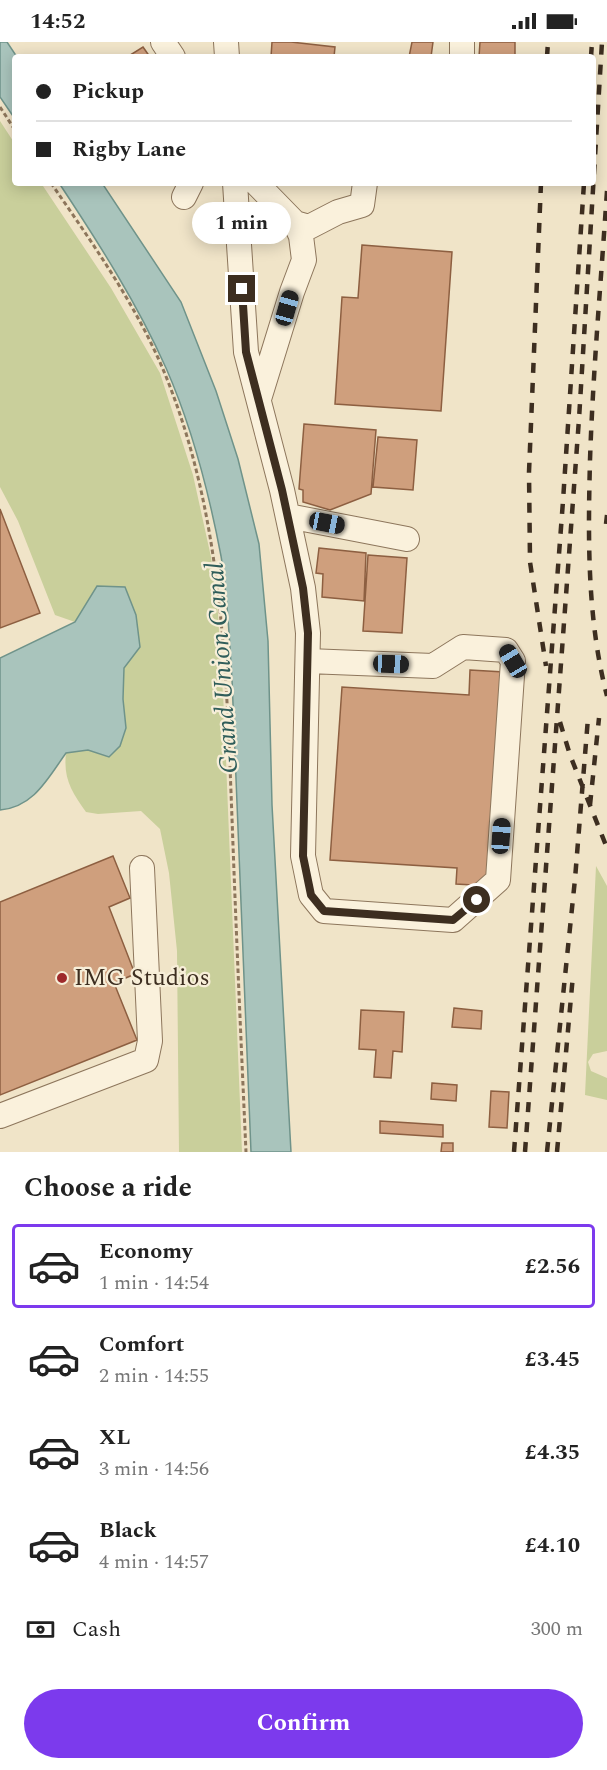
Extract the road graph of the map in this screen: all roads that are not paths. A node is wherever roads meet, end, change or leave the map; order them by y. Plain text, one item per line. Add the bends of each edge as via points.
1 (235, 186) edge
2 (259, 186) edge
3 (365, 186) edge
4 (295, 223) junction
5 (259, 399) junction
6 (288, 516) junction
7 (407, 539) dead end
8 (308, 661) junction
9 (142, 868) dead end
10 (0, 1116) edge

1 - 5 street via 246,352
2 - 4 street
3 - 4 street via 363,205 309,227
4 - 5 street via 304,260
5 - 6 street
6 - 7 street
6 - 8 street via 303,588
8 - 8 street via 303,856 311,895 324,911 453,920 498,880 513,661 506,650 463,647 433,666
9 - 10 street via 150,1041 146,1060

